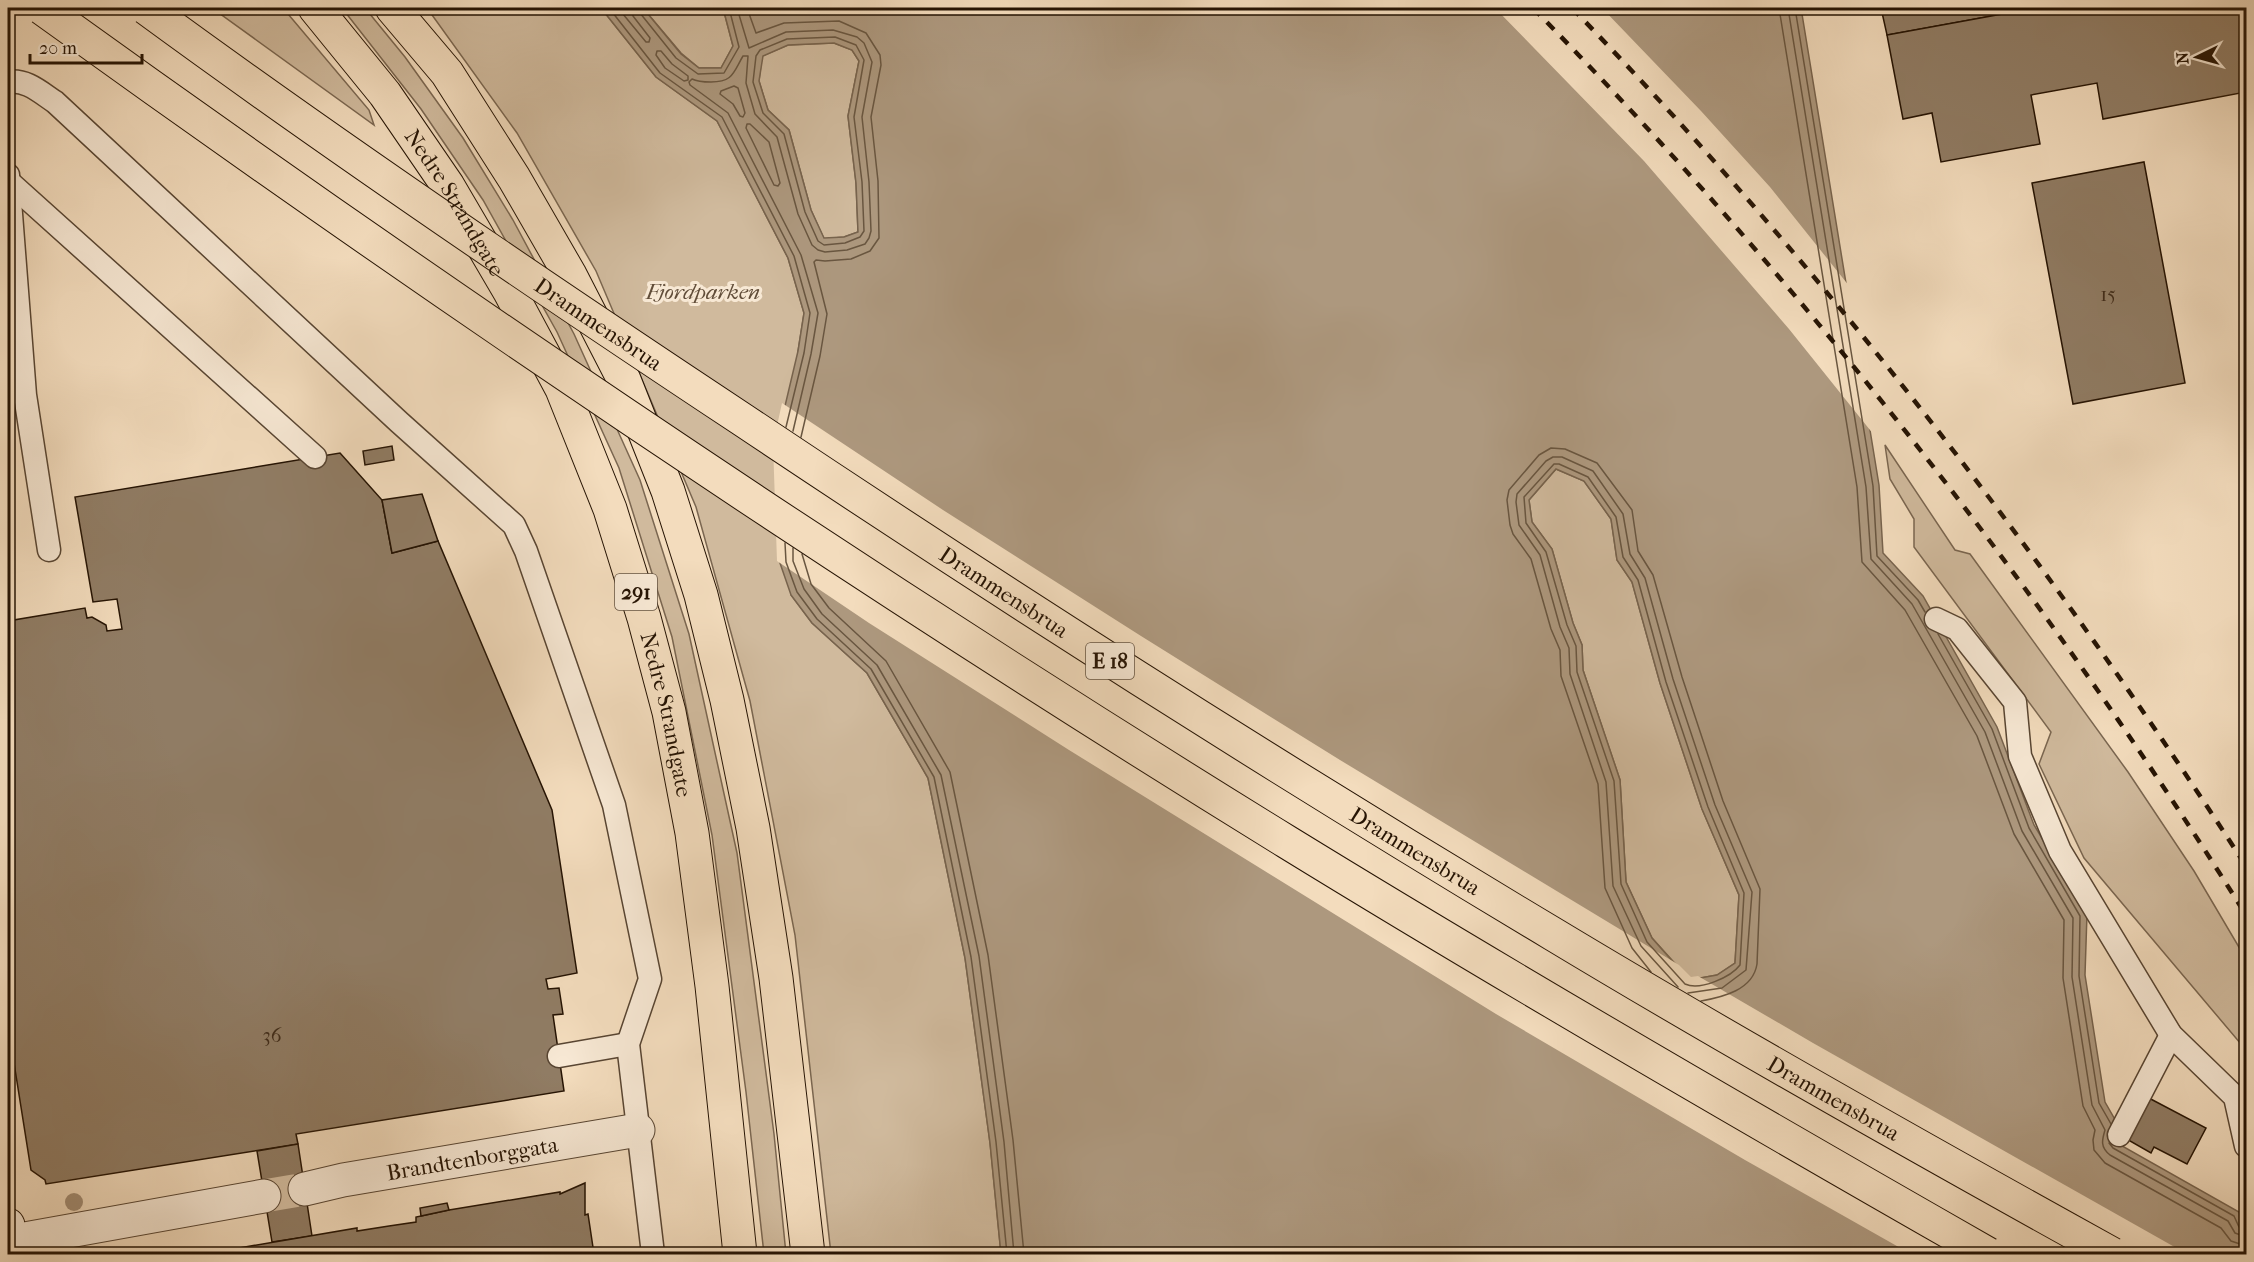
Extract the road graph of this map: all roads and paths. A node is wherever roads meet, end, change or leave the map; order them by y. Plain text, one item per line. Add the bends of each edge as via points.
1 (42, 8) edge
2 (146, 8) edge
3 (315, 8) edge
4 (392, 8) edge
5 (8, 82) edge
6 (8, 175) edge
7 (8, 180) edge
8 (16, 397) edge
9 (315, 457) dead end
10 (49, 550) dead end
11 (1936, 619) dead end
12 (2171, 1035) junction
13 (628, 1044) junction
14 (559, 1056) dead end
15 (638, 1130) junction
16 (2119, 1136) dead end
17 (2247, 1146) edge
18 (305, 1189) tunnel mouth
19 (264, 1196) tunnel mouth
20 (9, 1241) edge
21 (653, 1254) edge
22 (740, 1254) edge
23 (808, 1254) edge
24 (1988, 1254) edge
25 (2112, 1254) edge

1 - 24 highway, E 18, bridge via 499,329 896,594 1495,969
2 - 25 highway, Drammensbrua / E 18, bridge via 617,337 1120,667 1563,940 1794,1076
3 - 22 highway, Nedre Strandgate / 291 via 385,94 448,186 562,389 610,509 669,712 692,833
4 - 23 highway via 447,73 570,275 624,380 668,491 701,595 753,828 776,978
5 - 13 lane via 32,86 55,102 514,525 614,805 650,979
6 - 7 lane
7 - 8 lane
7 - 9 lane
8 - 10 lane
11 - 12 lane via 1957,628 2015,702 2020,756 2060,851
12 - 16 lane
12 - 17 lane via 2235,1097
13 - 14 lane
13 - 15 lane
15 - 18 street, Brandtenborggata
15 - 21 lane
19 - 20 street

